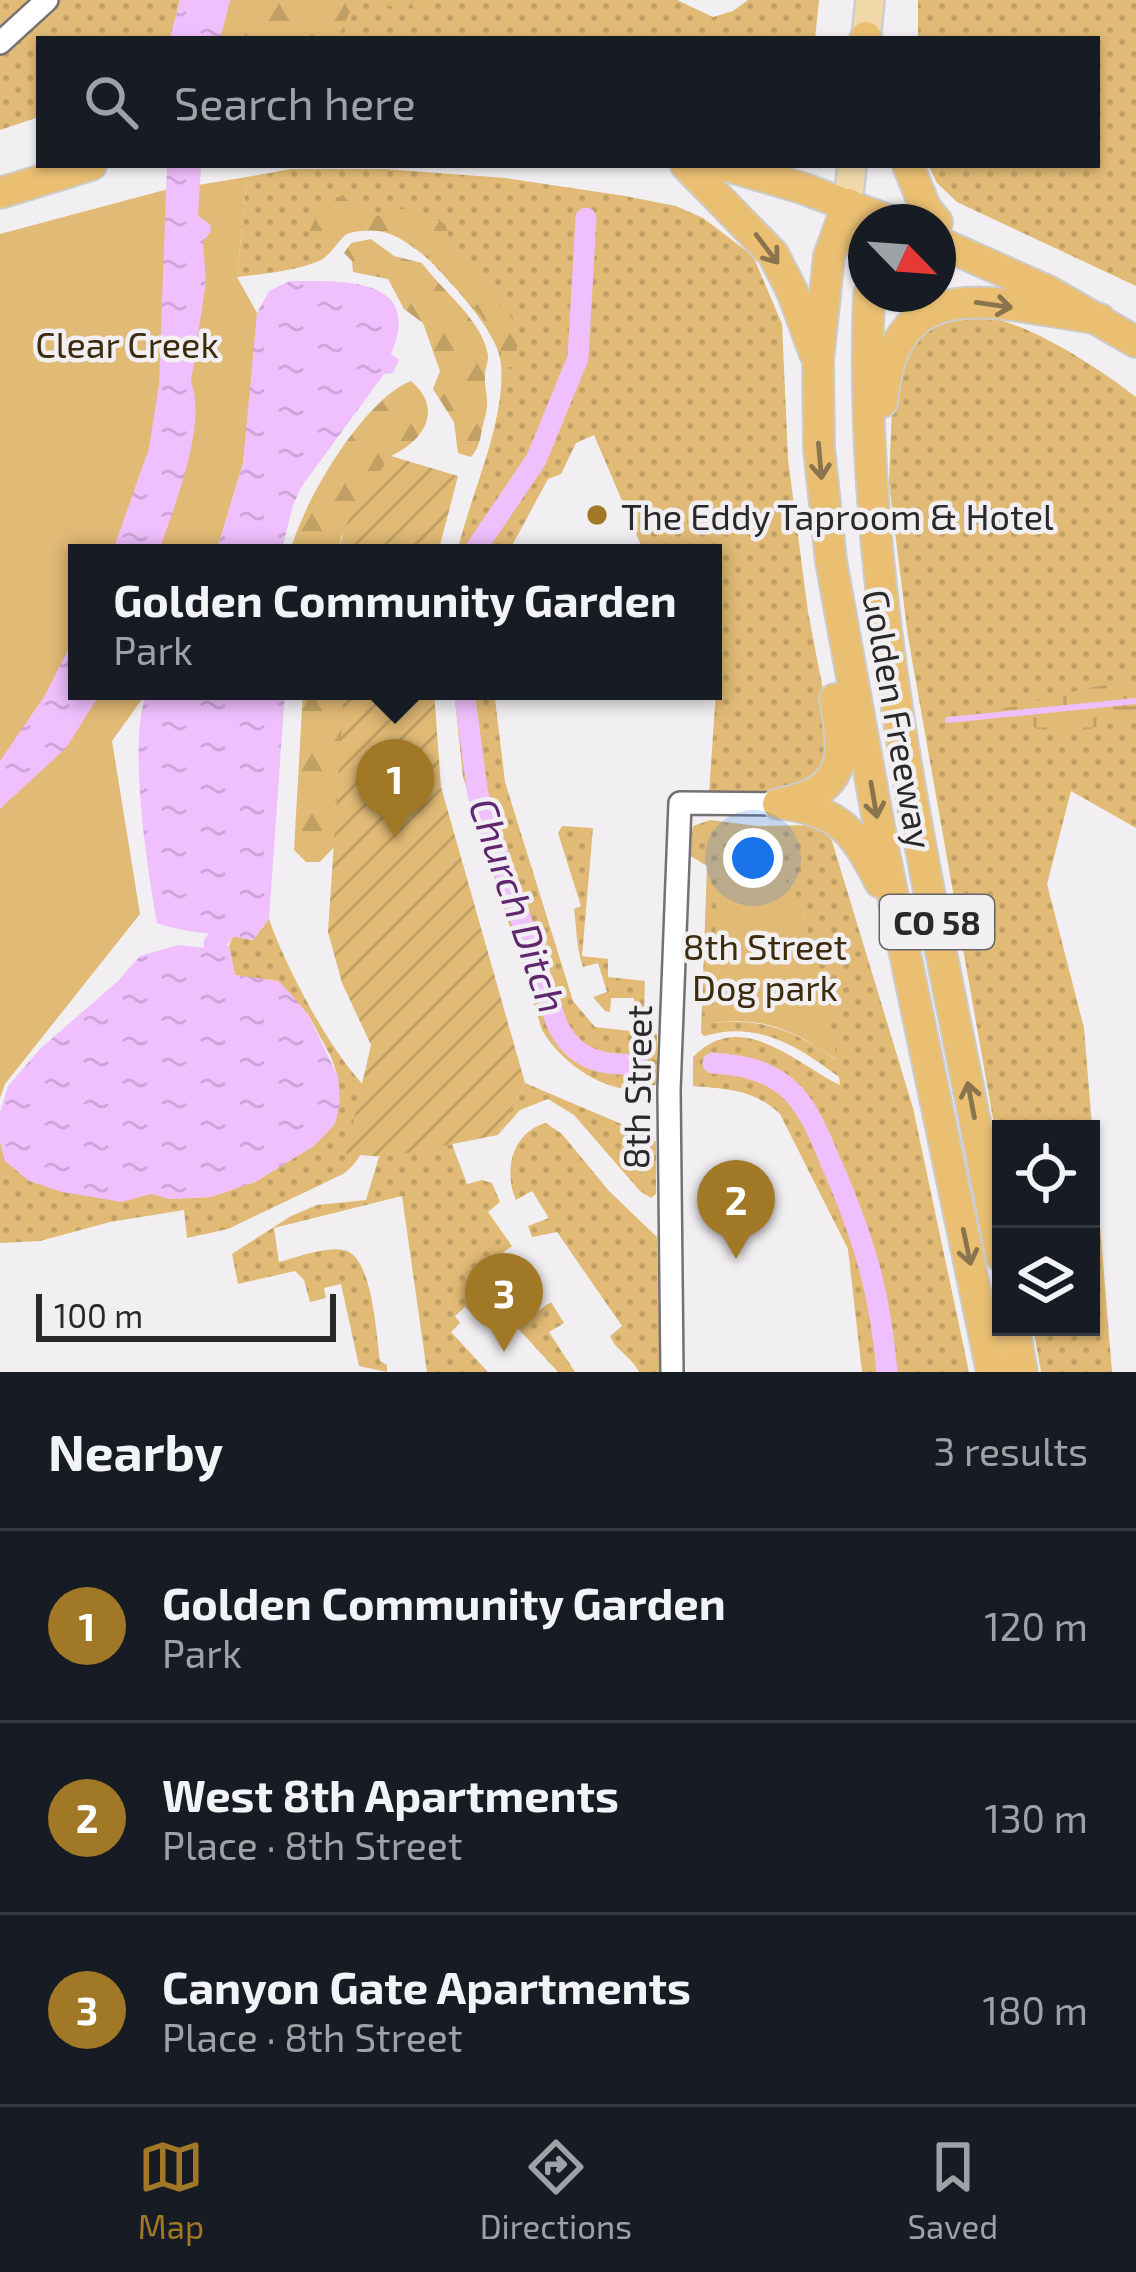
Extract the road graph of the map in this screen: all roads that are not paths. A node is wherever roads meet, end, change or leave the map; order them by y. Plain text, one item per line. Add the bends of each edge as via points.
1 (46, 0) edge
2 (870, 0) edge
3 (866, 36) edge
4 (0, 43) edge
5 (81, 168) edge
6 (689, 168) edge
7 (734, 168) edge
8 (852, 168) edge
9 (909, 168) edge
10 (0, 193) edge
11 (848, 203) junction
12 (924, 204) edge
13 (956, 250) edge
14 (868, 312) edge
15 (1100, 320) junction
16 (1136, 342) edge
17 (818, 361) junction
18 (873, 512) junction
19 (831, 561) junction
20 (778, 804) junction
21 (898, 926) junction
22 (996, 1228) edge
23 (1016, 1336) edge
24 (672, 1372) edge
25 (992, 1372) edge
26 (1022, 1372) edge

1 - 4 street
2 - 3 main road
5 - 10 highway
6 -> 17 highway via 773,254
7 - 11 highway
8 - 11 main road
9 - 12 highway
11 - 17 highway, Golden Freeway / CO 58 via 829,256
13 - 15 highway
14 - 18 highway, Golden Freeway / CO 58
15 - 16 highway
18 -> 15 highway via 885,367 902,330 934,310 973,302
17 -> 19 highway, Golden Freeway / CO 58
22 -> 18 highway, Golden Freeway / CO 58 via 897,709
19 - 20 highway via 823,634 842,757 821,790
19 -> 21 highway, Golden Freeway / CO 58
20 - 21 highway via 825,812 843,825 877,874
20 - 24 street, 8th Street via 680,803 668,1124
21 -> 25 highway, Golden Freeway / CO 58
23 - 26 highway

